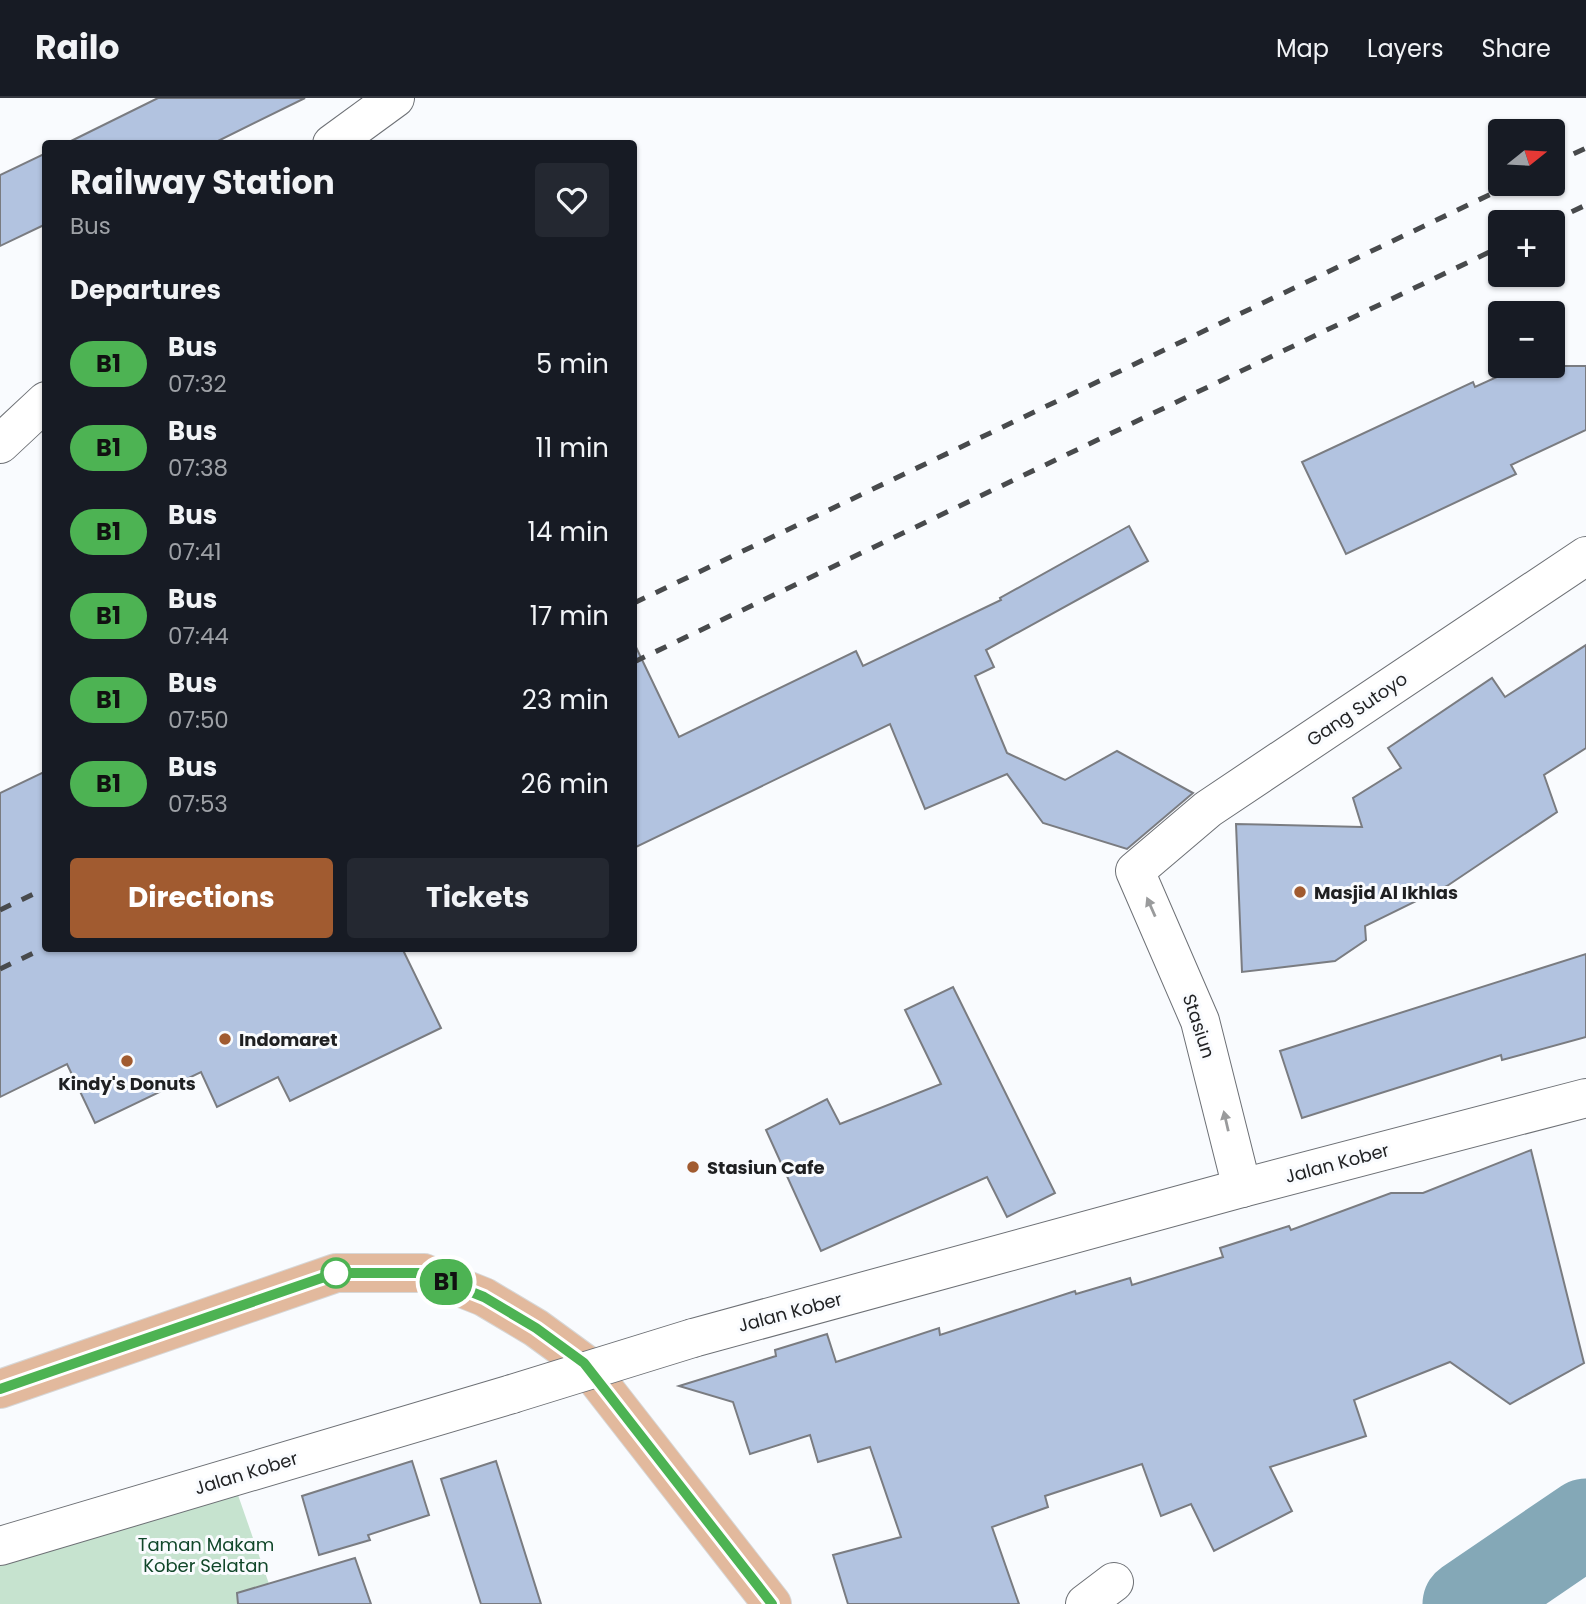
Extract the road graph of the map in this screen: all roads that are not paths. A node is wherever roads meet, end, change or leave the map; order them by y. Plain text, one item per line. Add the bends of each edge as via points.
1 (395, 98) edge
2 (337, 140) edge
3 (42, 405) edge
4 (0, 444) edge
5 (1586, 556) edge
6 (1135, 872) joint
7 (1586, 1098) edge
8 (1241, 1188) junction
9 (0, 1389) edge
10 (0, 1546) edge
11 (772, 1604) edge

1 - 2 street
3 - 4 street
5 - 6 street, Gang Sutoyo via 1208,809
8 -> 6 street, Stasiun via 1200,1020
7 - 8 street, Jalan Kober
8 - 10 street, Jalan Kober, bridge via 694,1338
9 - 11 main road via 336,1273 424,1273 484,1297 584,1363

